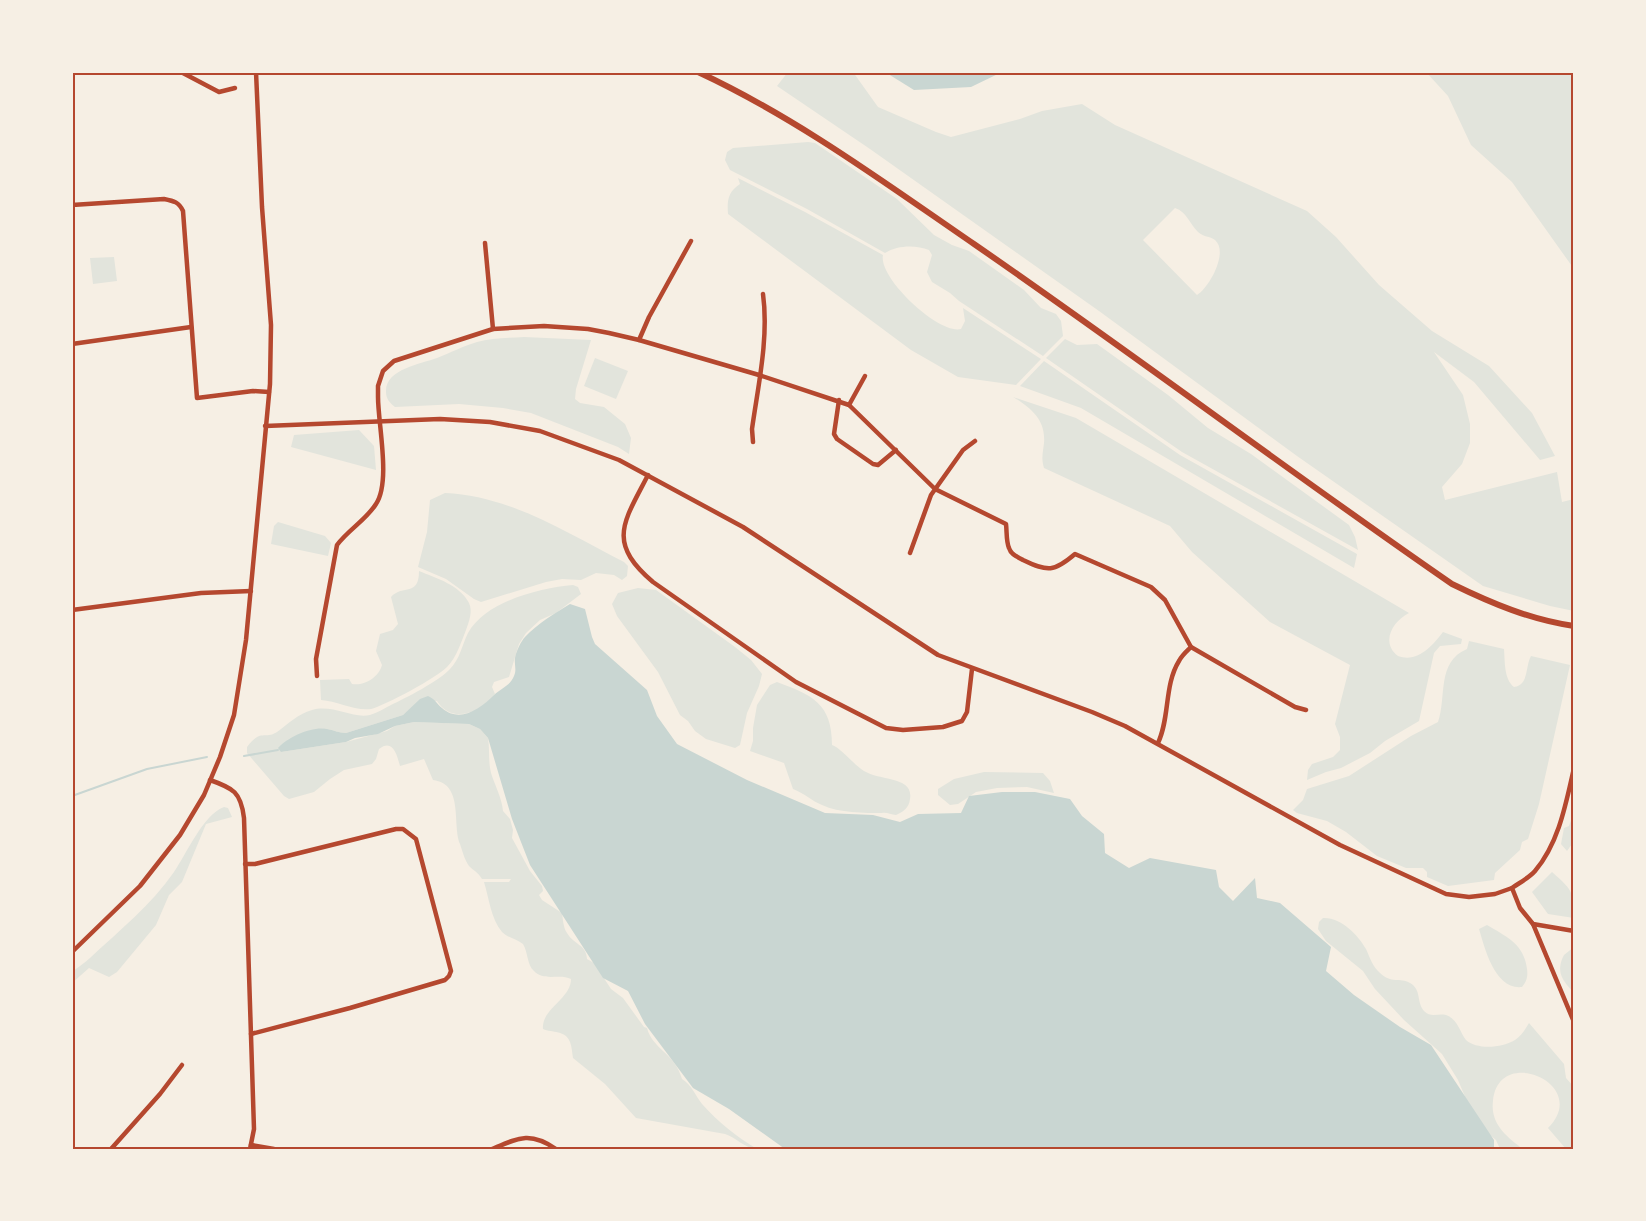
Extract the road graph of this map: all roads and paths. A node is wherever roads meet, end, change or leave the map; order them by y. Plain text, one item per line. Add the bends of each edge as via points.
1 (182, 72) edge
2 (256, 72) edge
3 (698, 72) edge
4 (235, 88) dead end
5 (72, 205) edge
6 (691, 241) dead end
7 (485, 243) dead end
8 (763, 294) dead end
9 (191, 327) junction
10 (493, 329) junction
11 (639, 340) junction
12 (72, 344) edge
13 (759, 375) junction
14 (865, 376) dead end
15 (269, 392) junction
16 (839, 400) junction
17 (849, 405) junction
18 (379, 422) junction
19 (265, 426) junction
20 (975, 441) dead end
21 (753, 442) dead end
22 (896, 450) junction
23 (648, 475) junction
24 (935, 489) junction
25 (910, 553) dead end
26 (251, 591) junction
27 (72, 610) edge
28 (1574, 626) edge
29 (1191, 647) junction
30 (972, 669) junction
31 (317, 676) dead end
32 (1306, 710) dead end
33 (1158, 743) junction
34 (1574, 768) edge
35 (210, 780) junction
36 (246, 864) junction
37 (1512, 888) junction
38 (1533, 924) junction
39 (1574, 931) edge
40 (72, 952) edge
41 (1574, 1022) edge
42 (251, 1034) junction
43 (182, 1065) dead end
44 (250, 1147) edge
45 (111, 1149) edge
46 (274, 1149) edge
47 (492, 1149) edge
48 (556, 1149) edge

1 - 4 street via 219,92
2 - 15 street via 271,326
3 - 28 street via 803,129 870,172 1452,584 1532,618
5 - 9 street via 164,199 180,205
6 - 11 street
7 - 10 street
8 - 13 street
9 - 12 street
9 - 15 street via 197,398
10 - 11 street via 572,328
10 - 18 street via 409,355 386,367 378,386
11 - 13 street
13 - 16 street
13 - 21 street
14 - 17 street
15 - 19 street
16 - 17 street
16 - 22 street via 833,429 837,439 878,465
17 - 22 street
18 - 19 street
18 - 23 street via 440,419 515,425 596,451
18 - 31 street via 382,492 377,504 337,545 316,659
19 - 26 street
20 - 24 street via 963,450
22 - 24 street
23 - 30 street via 743,527 920,645
23 - 30 street via 622,534 629,556 639,570 796,682 878,725 903,730 952,726 962,721 968,712
24 - 25 street
24 - 29 street via 1006,524 1010,552 1040,568 1058,567 1074,554 1151,587 1165,600
26 - 27 street via 201,593
26 - 35 street via 234,715
29 - 32 street
29 - 33 street via 1175,668
30 - 33 street via 1092,712
33 - 37 street via 1340,845 1446,894 1469,897
34 - 37 street via 1550,851 1533,873
35 - 36 street via 230,788 240,798
35 - 40 street via 192,815 155,869
36 - 42 street
36 - 42 street via 403,829 416,839 451,971 445,980
37 - 38 street via 1520,908
38 - 39 street
38 - 41 street
42 - 44 street via 254,1129
43 - 45 street
44 - 46 street
47 - 48 street via 526,1137 540,1139

